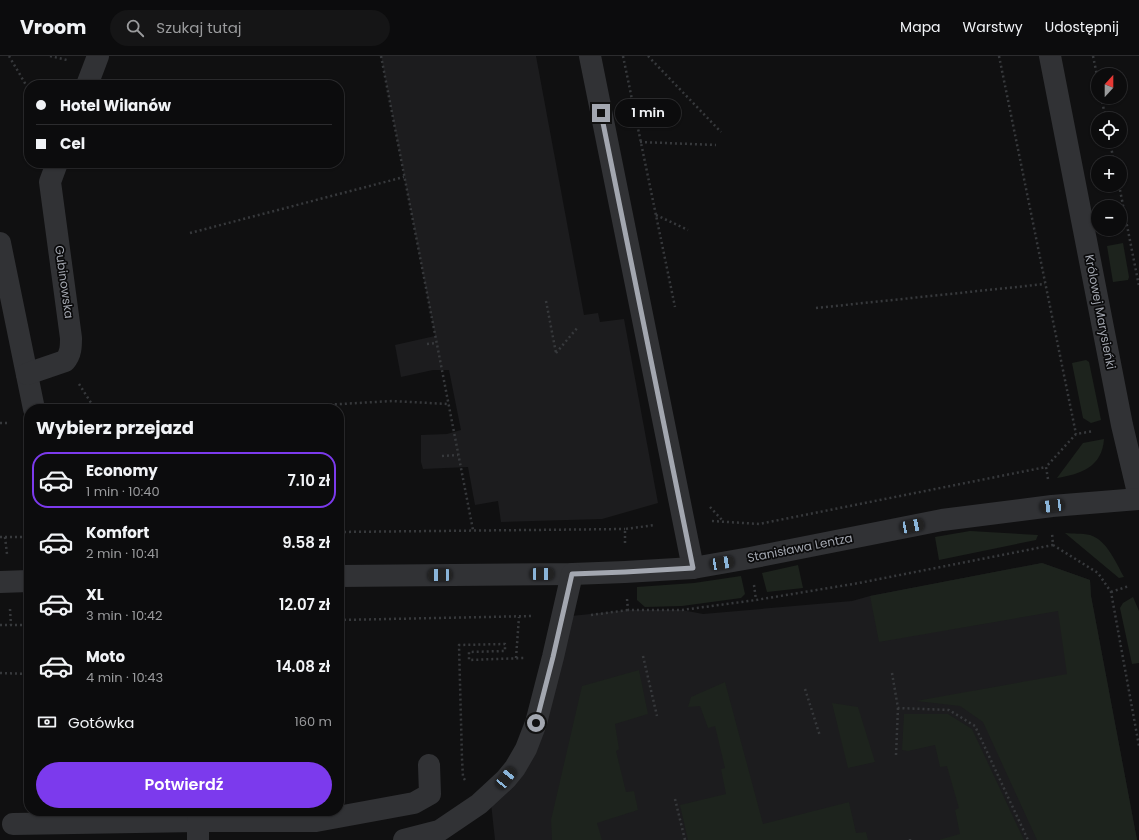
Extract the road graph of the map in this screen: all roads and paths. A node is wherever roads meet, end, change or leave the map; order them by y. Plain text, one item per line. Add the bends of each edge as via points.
1 (9, 56) edge
2 (98, 56) edge
3 (381, 56) edge
4 (590, 56) edge
5 (623, 56) edge
6 (648, 56) edge
7 (999, 56) edge
8 (1050, 56) edge
9 (1093, 56) edge
10 (1096, 68) edge
11 (89, 80) edge
12 (24, 82) edge
13 (721, 132) dead end
14 (640, 142) junction
15 (716, 145) dead end
16 (55, 168) edge
17 (404, 177) junction
18 (1120, 192) edge
19 (656, 214) junction
20 (688, 230) dead end
21 (190, 233) dead end
22 (0, 243) edge
23 (1045, 284) junction
24 (1139, 286) edge
25 (546, 301) dead end
26 (675, 307) dead end
27 (816, 308) dead end
28 (578, 327) dead end
29 (436, 343) junction
30 (427, 344) dead end
31 (27, 374) junction
32 (33, 404) edge
33 (341, 404) edge
34 (448, 404) junction
35 (0, 423) edge
36 (14, 423) dead end
37 (1098, 431) dead end
38 (1076, 434) junction
39 (458, 455) junction
40 (442, 456) dead end
41 (1046, 467) junction
42 (1048, 479) dead end
43 (1139, 498) edge
44 (706, 520) dead end
45 (656, 525) dead end
46 (625, 529) junction
47 (473, 530) junction
48 (344, 532) edge
49 (1052, 533) dead end
50 (24, 537) edge
51 (0, 538) edge
52 (1053, 545) junction
53 (625, 549) dead end
54 (693, 568) junction
55 (572, 574) junction
56 (344, 576) edge
57 (24, 581) edge
58 (0, 582) edge
59 (754, 582) dead end
60 (1129, 586) dead end
61 (1111, 592) junction
62 (627, 596) dead end
63 (756, 600) junction
64 (10, 603) dead end
65 (628, 610) junction
66 (519, 617) junction
67 (562, 617) junction
68 (344, 620) edge
69 (0, 625) edge
70 (11, 625) junction
71 (24, 625) edge
72 (643, 656) dead end
73 (892, 673) dead end
74 (0, 674) edge
75 (24, 674) edge
76 (806, 689) dead end
77 (898, 708) junction
78 (657, 716) dead end
79 (820, 736) dead end
80 (1139, 746) edge
81 (896, 755) dead end
82 (429, 765) dead end
83 (467, 783) dead end
84 (676, 799) dead end
85 (343, 816) edge
86 (344, 816) edge
87 (12, 824) dead end
88 (198, 831) edge
89 (416, 839) edge
90 (685, 840) edge
91 (1028, 840) edge

1 - 12 path
2 - 11 street
3 - 17 path
4 - 54 street
5 - 14 path
6 - 13 path
7 - 23 path
8 - 43 street, Królowej Marysieńki
9 - 10 path
14 - 15 path
14 - 19 path
16 - 31 street, Gubinowska via 50,182 71,338 69,356 65,361
17 - 21 path
17 - 29 path
18 - 24 path
19 - 20 path
19 - 26 path
22 - 31 street
23 - 27 path
23 - 38 path
25 - 28 path via 556,353
29 - 30 path
29 - 34 path
31 - 32 street
33 - 34 path via 392,401
34 - 39 path
35 - 36 path
37 - 38 path
38 - 41 path
39 - 40 path
39 - 47 path
41 - 42 path
41 - 44 path via 759,524
43 - 54 street, Stanisława Lentza via 942,520
45 - 46 path
46 - 47 path
46 - 53 path
47 - 48 path
49 - 52 path
50 - 51 path
52 - 61 path via 1098,573
52 - 63 path via 859,583
54 - 55 street, Stanisława Lentza
55 - 56 street, Stanisława Lentza
55 - 67 street
57 - 58 street
59 - 63 path
60 - 61 path
61 - 80 path
62 - 65 path
63 - 65 path via 682,610
64 - 70 path
65 - 67 path
66 - 67 path
66 - 68 path
66 - 83 path via 516,658 469,660 469,652 505,651 505,644 459,645 463,776
67 - 89 street via 536,723 515,768 479,804 439,830
69 - 70 path
70 - 71 path
72 - 78 path
73 - 77 path
74 - 75 path
76 - 79 path
77 - 81 path
77 - 91 path via 950,710 975,726
82 - 86 street via 430,794 414,803
84 - 90 path
85 - 88 street via 316,821
87 - 88 street

